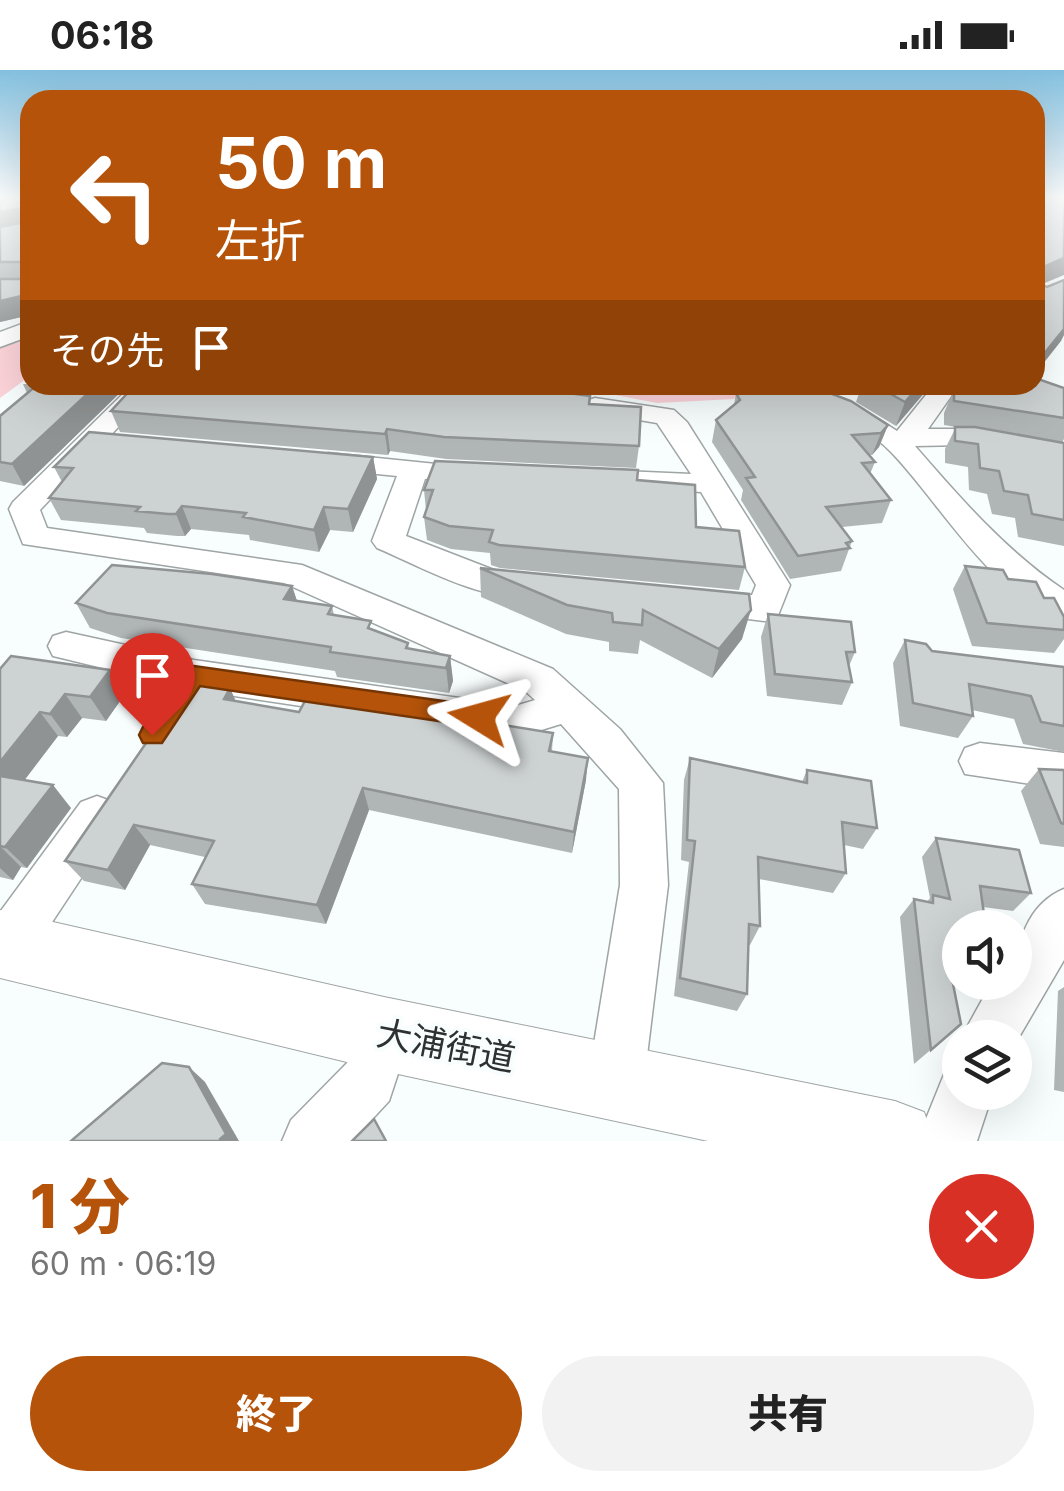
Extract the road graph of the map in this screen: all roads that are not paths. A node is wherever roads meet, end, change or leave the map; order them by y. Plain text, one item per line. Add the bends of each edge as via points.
1 (140, 395) edge
2 (847, 395) edge
3 (938, 395) edge
4 (572, 403) edge
5 (904, 440) junction
6 (1064, 456) edge
7 (300, 460) edge
8 (414, 470) junction
9 (473, 473) edge
10 (592, 478) edge
11 (712, 484) junction
12 (1022, 578) junction
13 (1064, 578) edge
14 (546, 588) edge
15 (671, 600) edge
16 (1064, 608) edge
17 (66, 646) dead end
18 (566, 707) junction
19 (980, 761) dead end
20 (1064, 771) edge
21 (117, 786) edge
22 (1064, 913) edge
23 (3, 944) edge
24 (999, 1020) edge
25 (384, 1034) junction
26 (616, 1080) junction
27 (958, 1110) edge
28 (312, 1141) edge
29 (895, 1141) edge
30 (947, 1141) edge

1 - 18 street via 110,443 24,509 34,537 290,573 538,680
2 - 5 street
3 - 5 street
4 - 11 street via 665,416
5 - 6 street via 965,437
5 - 12 street via 960,518
7 - 8 street
8 - 9 street
8 - 14 street via 388,540 495,583
10 - 11 street
11 - 15 street via 774,585 765,610
12 - 13 street
12 - 16 street
17 - 18 street via 183,691 515,722
18 - 26 street via 641,783 644,885
19 - 20 street
21 - 23 street
22 - 24 street
23 - 25 street, 大浦街道
25 - 26 street, 大浦街道
25 - 28 street via 369,1080
26 - 29 street, 大浦街道
27 - 30 street

